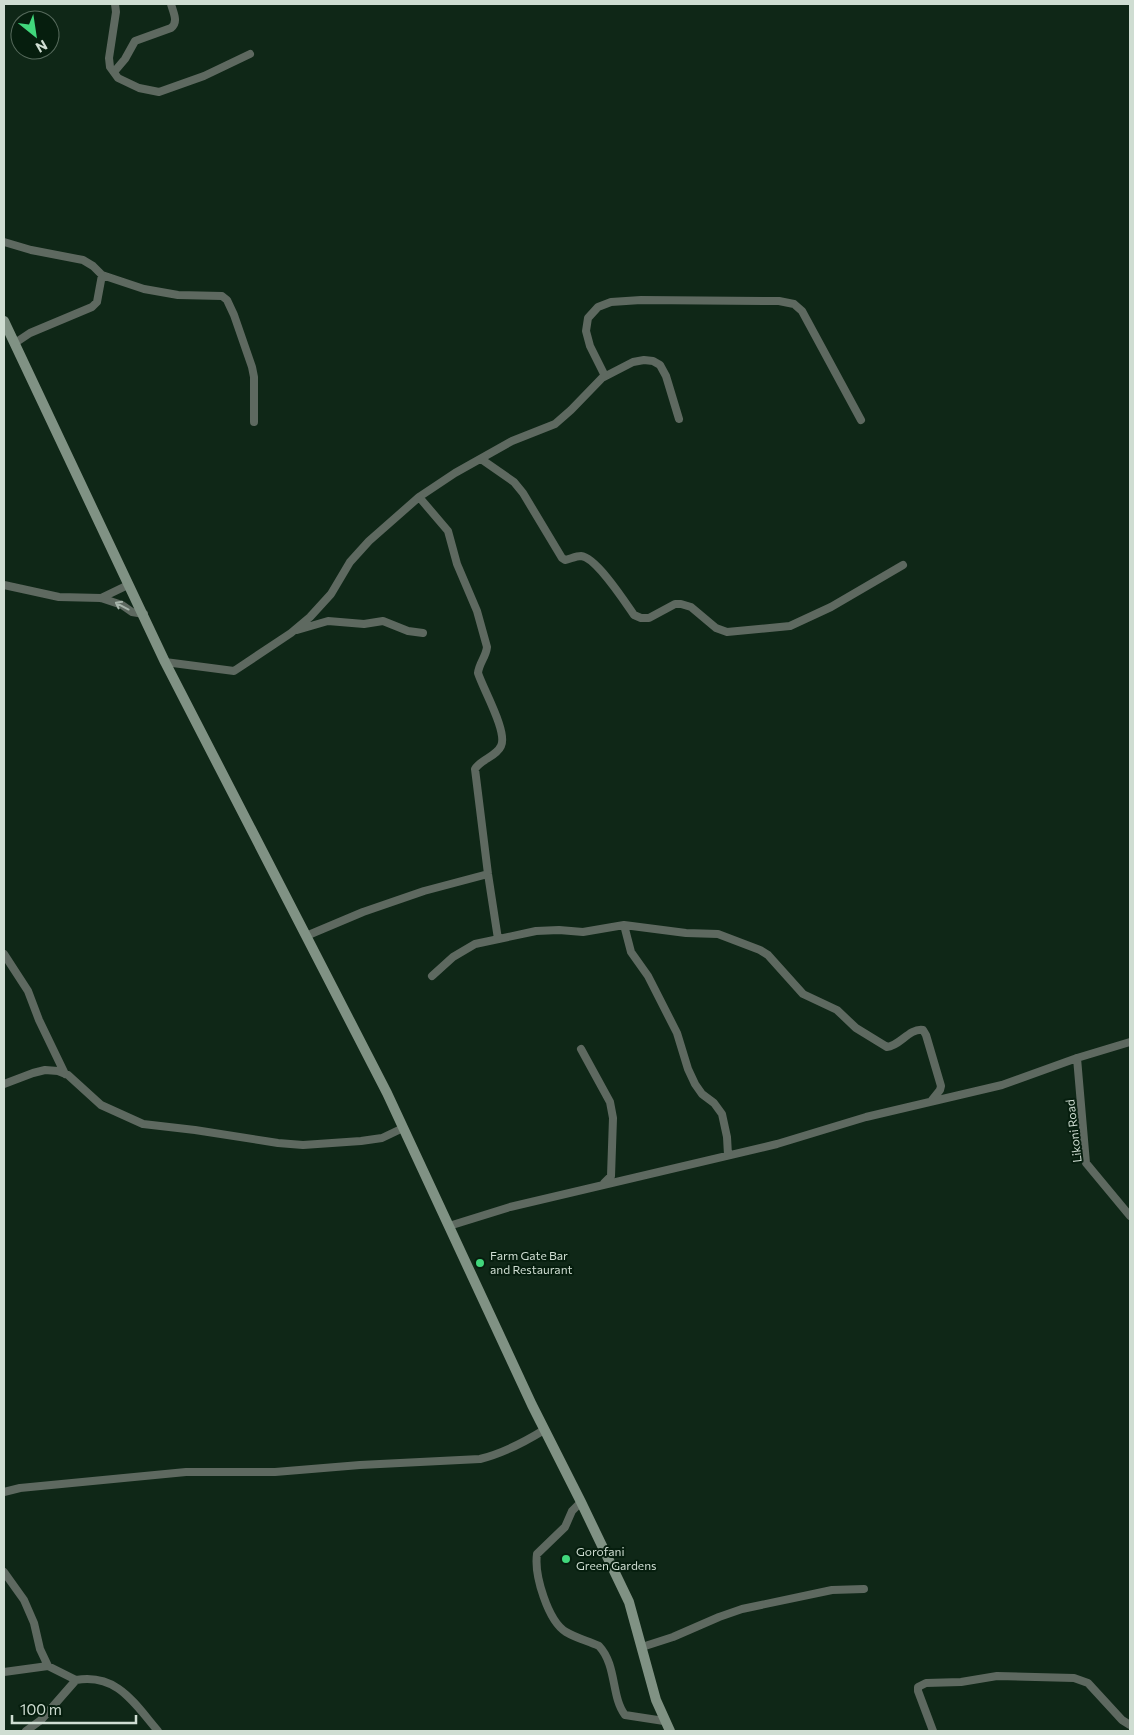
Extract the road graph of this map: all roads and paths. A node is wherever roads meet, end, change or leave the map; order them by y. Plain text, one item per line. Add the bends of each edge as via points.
1 (115, 4) edge
2 (171, 4) edge
3 (250, 54) dead end
4 (114, 72) junction
5 (4, 242) edge
6 (102, 275) junction
7 (4, 321) edge
8 (15, 343) junction
9 (605, 376) junction
10 (679, 419) dead end
11 (861, 420) dead end
12 (254, 422) dead end
13 (481, 459) junction
14 (419, 497) junction
15 (903, 565) dead end
16 (4, 585) edge
17 (128, 585) junction
18 (101, 598) junction
19 (144, 614) junction
20 (293, 631) junction
21 (424, 633) dead end
22 (165, 662) junction
23 (488, 874) junction
24 (624, 925) junction
25 (306, 936) junction
26 (498, 939) junction
27 (4, 954) edge
28 (432, 976) dead end
29 (1130, 1042) edge
30 (581, 1049) dead end
31 (1077, 1058) junction
32 (65, 1074) junction
33 (4, 1084) edge
34 (932, 1100) junction
35 (403, 1128) junction
36 (728, 1155) junction
37 (601, 1185) junction
38 (1130, 1216) edge
39 (450, 1226) junction
40 (544, 1430) junction
41 (4, 1492) edge
42 (581, 1502) junction
43 (4, 1572) edge
44 (864, 1588) dead end
45 (642, 1647) junction
46 (48, 1666) junction
47 (4, 1672) edge
48 (76, 1680) junction
49 (664, 1721) junction
50 (1130, 1725) edge
51 (26, 1731) edge
52 (158, 1731) edge
53 (670, 1731) edge
54 (933, 1731) edge

1 - 4 street via 109,58
2 - 4 street via 174,25 135,41
3 - 4 street via 204,76 159,92 139,88 118,78
5 - 6 street via 83,260
6 - 8 street via 97,302 92,307 30,333
6 - 12 street via 144,290 222,296 227,300 254,377
7 - 8 street
8 - 17 street
9 - 10 street via 633,362 644,360 660,365
9 - 11 street via 586,331 588,318 598,307 611,302 641,300 779,301 794,304 802,311
9 - 13 street via 560,420
13 - 14 street
13 - 15 street via 523,492 562,558 582,556 602,570 634,615 641,618 649,618 681,604 691,607 716,628 727,632 790,626 831,607
14 - 20 street via 369,541 350,562 330,594
14 - 23 street via 448,531 457,564 477,611 487,648 478,673 503,734 501,746 475,769
16 - 18 street via 59,597
17 - 18 street
17 - 19 street
19 -> 18 street
19 - 22 street
20 - 21 street via 328,622 364,624 383,621 408,631
20 - 22 street via 234,671
22 - 25 street
23 - 25 street via 424,891
23 - 26 street
24 - 26 street via 583,932 536,931
24 - 34 street via 718,934 760,950 803,994 837,1010 860,1031 887,1047 916,1030 923,1030 941,1086
24 - 36 street via 631,952 648,976 677,1033 695,1084 722,1114
25 - 35 street
26 - 28 street via 475,944 453,957
27 - 32 street via 28,991
29 - 31 street
30 - 37 street via 610,1102 613,1118 611,1178
31 - 34 street via 1002,1085
31 - 38 street, Likoni Road via 1086,1163
32 - 33 street via 45,1070
32 - 35 street via 108,1109 143,1124 161,1127 303,1145 382,1138
34 - 36 street
35 - 39 street
36 - 37 street
37 - 39 street via 510,1207
39 - 40 street
40 - 41 street via 517,1447 480,1459 276,1472 186,1472
40 - 42 street
42 - 45 street via 629,1602
42 - 49 street via 572,1511 565,1527 537,1554 538,1582 560,1628 602,1649 625,1715
43 - 46 street via 24,1600
44 - 45 street via 832,1590 742,1608
45 - 49 street
46 - 47 street
46 - 48 street
48 - 51 street via 41,1720
48 - 52 street via 99,1679 119,1688
49 - 53 street
50 - 54 street via 1088,1683 1074,1678 997,1676 921,1684 918,1691

